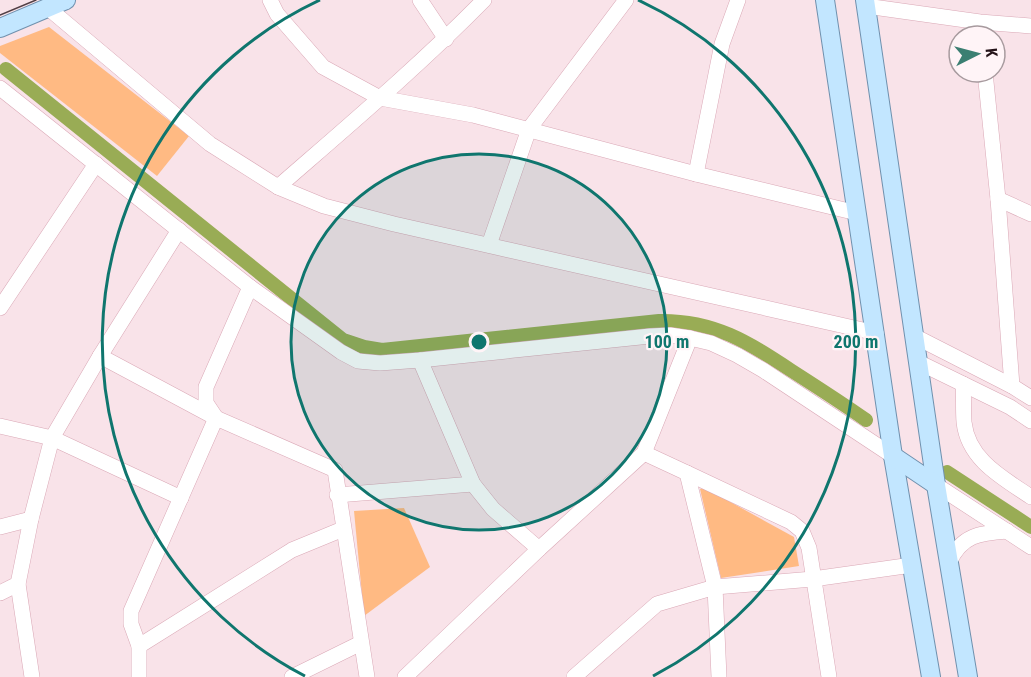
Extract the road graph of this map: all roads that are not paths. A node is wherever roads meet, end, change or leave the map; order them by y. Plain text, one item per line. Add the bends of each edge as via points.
1 (66, 0) edge
2 (270, 0) edge
3 (420, 0) edge
4 (484, 0) edge
5 (626, 0) edge
6 (738, 0) edge
7 (825, 0) edge
8 (865, 3) edge
9 (47, 7) junction
10 (958, 24) edge
11 (1031, 26) edge
12 (1007, 27) edge
13 (0, 28) edge
14 (446, 39) junction
15 (986, 84) edge
16 (0, 88) edge
17 (380, 98) junction
18 (529, 129) junction
19 (96, 164) junction
20 (696, 174) junction
21 (278, 187) junction
22 (998, 200) junction
23 (857, 213) junction
24 (1031, 213) edge
25 (179, 230) junction
26 (489, 245) junction
27 (250, 286) junction
28 (0, 308) edge
29 (876, 333) junction
30 (914, 336) junction
31 (690, 338) junction
32 (100, 356) junction
33 (420, 360) junction
34 (918, 362) junction
35 (963, 384) junction
36 (1012, 386) junction
37 (1031, 398) edge
38 (216, 417) junction
39 (1031, 421) edge
40 (0, 426) edge
41 (52, 438) junction
42 (644, 453) junction
43 (893, 456) junction
44 (687, 472) junction
45 (473, 484) junction
46 (936, 485) junction
47 (337, 495) junction
48 (1031, 497) edge
49 (181, 498) junction
50 (30, 519) junction
51 (0, 527) edge
52 (343, 529) junction
53 (1007, 531) junction
54 (1031, 547) edge
55 (539, 549) junction
56 (949, 563) junction
57 (912, 564) junction
58 (813, 579) junction
59 (18, 584) junction
60 (715, 587) junction
61 (0, 593) edge
62 (361, 643) junction
63 (139, 646) junction
64 (593, 661) junction
65 (32, 677) edge
66 (139, 677) edge
67 (292, 677) edge
68 (367, 677) edge
69 (405, 677) edge
70 (574, 677) edge
71 (595, 677) edge
72 (719, 677) edge
73 (829, 677) edge
74 (931, 677) edge
75 (968, 677) edge

1 - 9 main road
2 - 17 street via 277,14 323,67
3 - 14 street
4 - 14 street
5 - 18 street
6 - 20 street via 722,44
7 - 23 main road
8 - 10 street
8 - 30 main road
9 - 13 main road
9 - 21 street via 210,144
11 - 12 street
14 - 17 street
15 - 22 street
16 - 19 street
17 - 18 street
17 - 21 street
18 - 20 street
18 - 26 street
19 - 25 street
19 - 28 street
20 - 23 street
21 - 26 street via 324,206
22 - 24 street
22 - 36 street
23 - 29 main road
25 - 27 street
25 - 32 street
26 - 29 street
27 - 33 street via 358,361
27 - 38 street via 206,387 206,403
29 - 43 main road
30 - 34 main road
30 - 36 street
31 - 33 street via 650,336
31 - 42 street
31 - 43 street via 711,343 764,370
32 - 38 street
32 - 41 street
33 - 45 street
34 - 35 street
34 - 46 main road
35 - 39 street
35 - 48 street via 964,423 973,449 986,466
36 - 37 street
38 - 47 street via 335,470
38 - 49 street
40 - 41 street
41 - 49 street
41 - 50 street
42 - 44 street
42 - 55 street
43 - 46 main road
43 - 57 main road
44 - 58 street via 802,531 809,548
44 - 60 street
45 - 47 street
45 - 55 street via 493,509
46 - 53 street
46 - 56 main road
47 - 52 street
49 - 63 street via 131,611 130,624
50 - 51 street
50 - 59 street
52 - 62 street
52 - 63 street via 292,550
53 - 54 street
53 - 56 street via 970,538 954,551
55 - 69 street
56 - 75 main road
57 - 58 street
57 - 74 main road
58 - 60 street
58 - 73 street
59 - 61 street
59 - 65 street
60 - 64 street via 657,604
60 - 72 street
62 - 67 street
62 - 68 street
63 - 66 street
64 - 70 street
64 - 71 street

